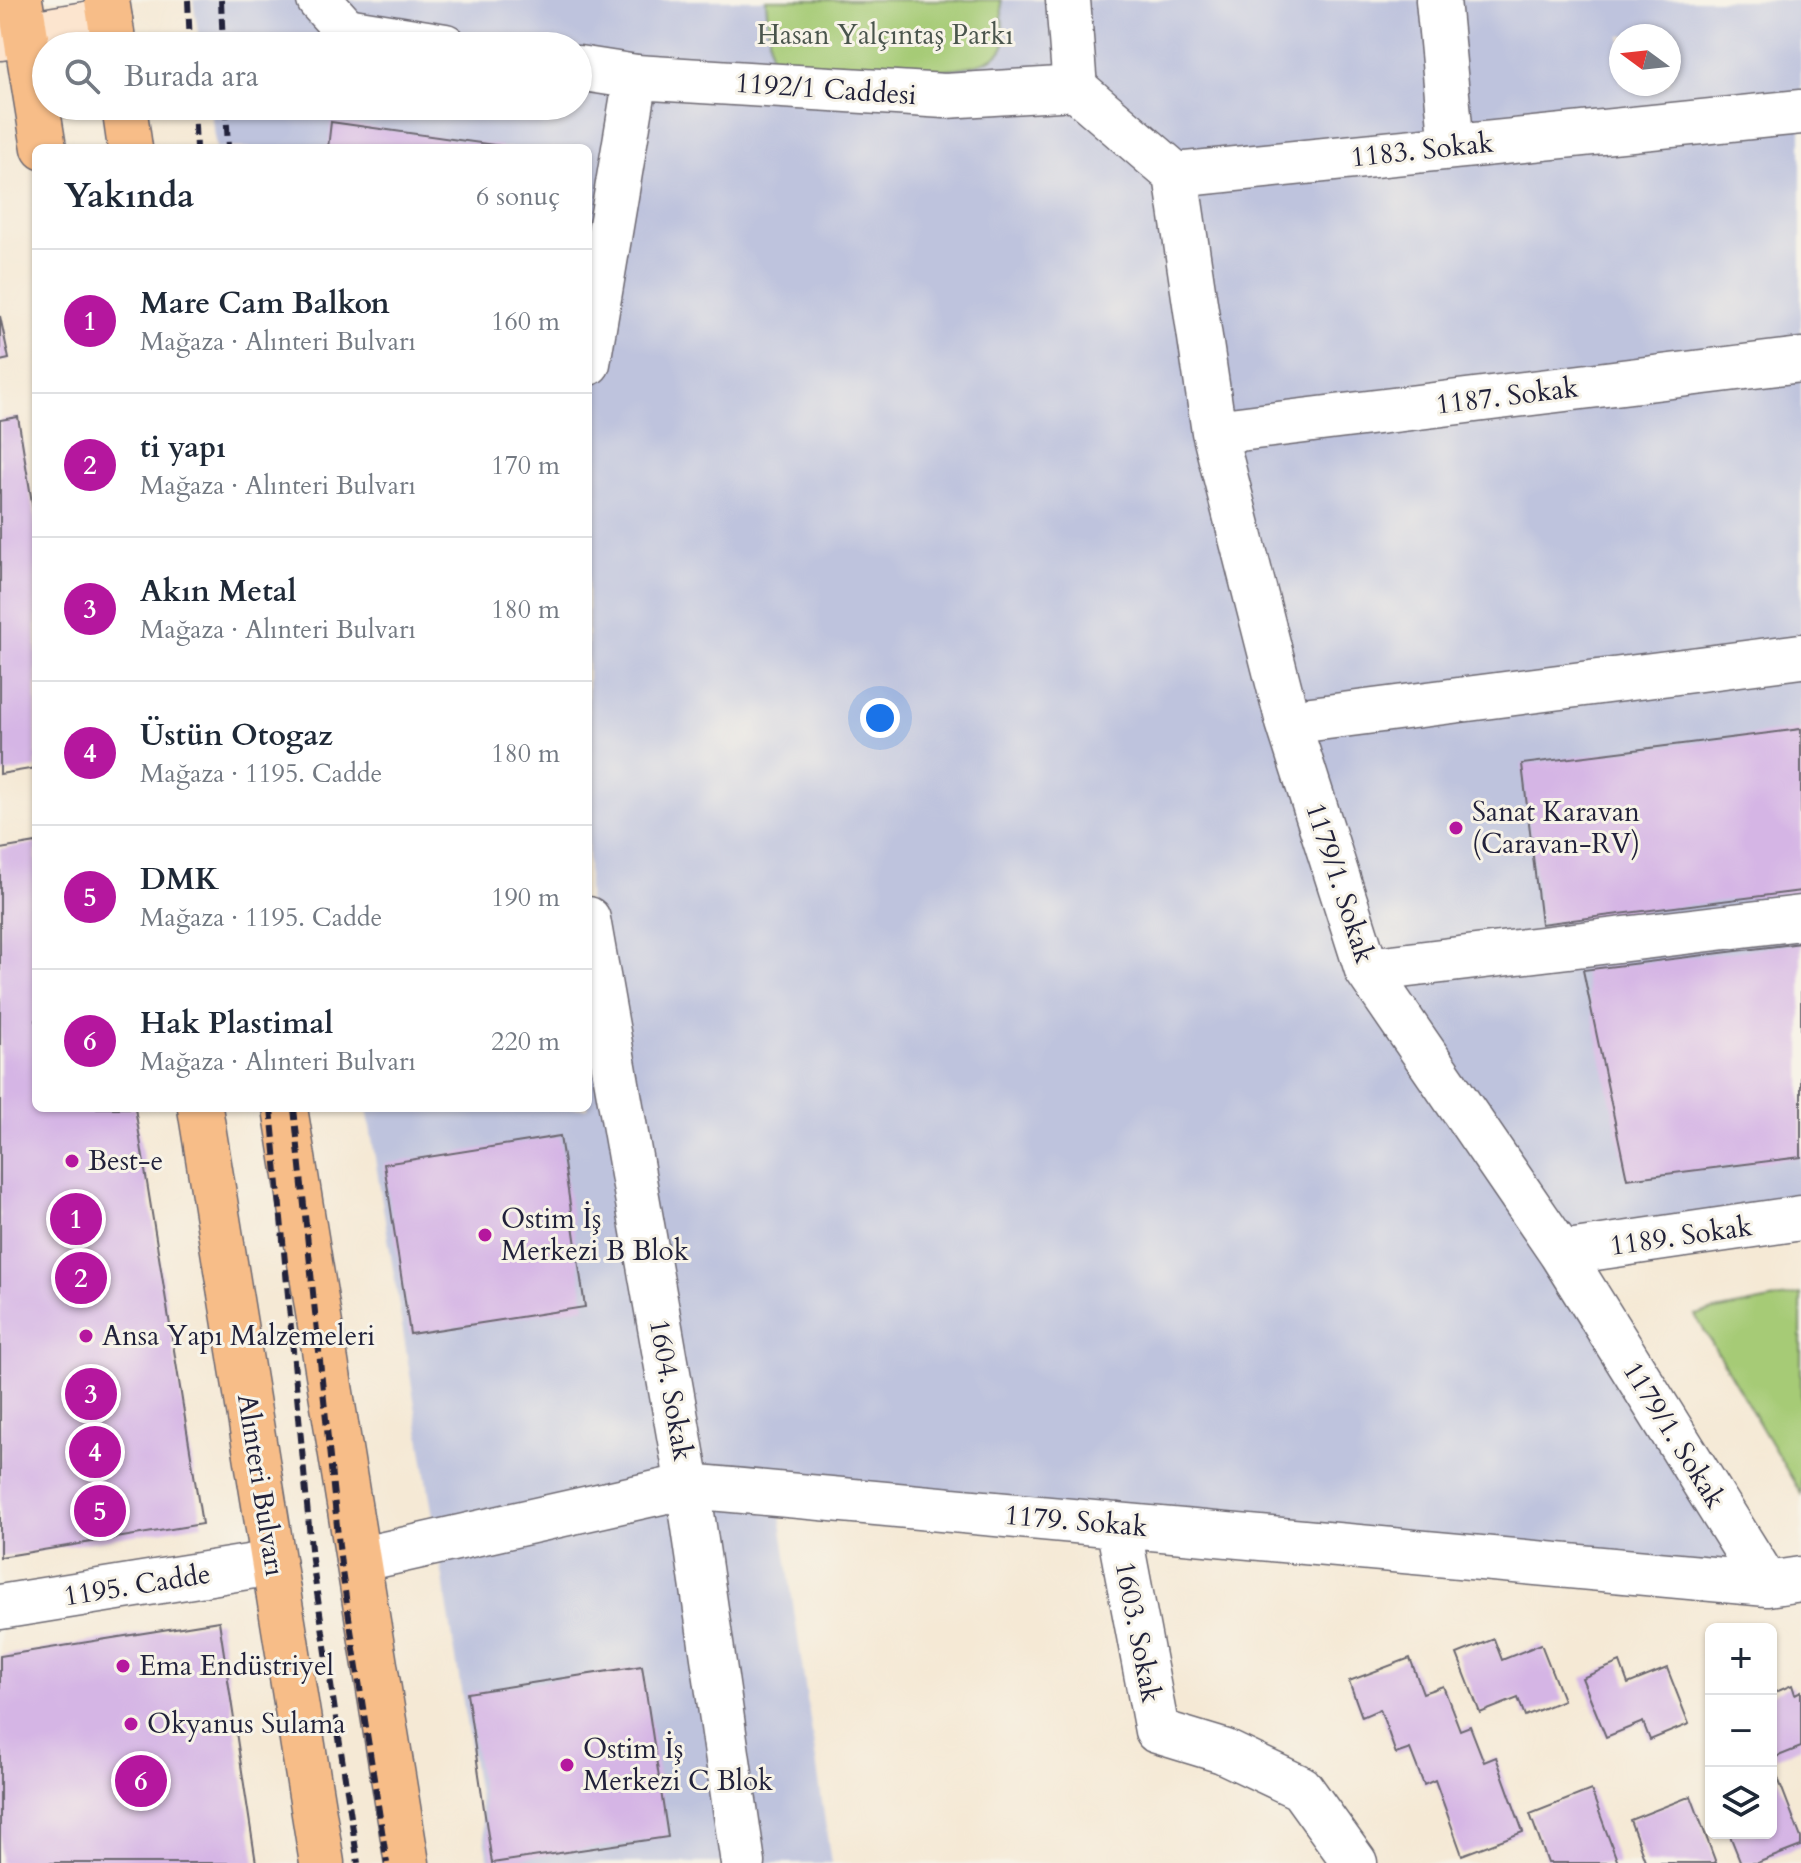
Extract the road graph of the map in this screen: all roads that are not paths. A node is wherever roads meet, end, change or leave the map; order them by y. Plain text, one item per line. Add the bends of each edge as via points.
1 (1068, 0) edge
2 (1438, 0) edge
3 (333, 15) edge
4 (110, 22) edge
5 (15, 24) edge
6 (394, 32) edge
7 (592, 70) edge
8 (636, 77) junction
9 (1075, 88) junction
10 (32, 97) edge
11 (1801, 112) edge
12 (37, 120) edge
13 (126, 120) edge
14 (43, 144) edge
15 (129, 144) edge
16 (1452, 147) junction
17 (1176, 175) junction
18 (592, 339) edge
19 (1801, 360) edge
20 (1214, 432) junction
21 (1801, 656) edge
22 (1288, 722) junction
23 (1801, 918) edge
24 (592, 942) edge
25 (1367, 970) junction
26 (201, 1112) edge
27 (286, 1112) edge
28 (1801, 1218) edge
29 (1561, 1253) junction
30 (688, 1486) junction
31 (1118, 1525) junction
32 (358, 1560) junction
33 (273, 1563) junction
34 (1784, 1582) edge
35 (0, 1607) edge
36 (322, 1863) edge
37 (407, 1863) edge
38 (743, 1863) edge
39 (1355, 1863) edge

1 - 9 street
2 - 16 street
3 - 6 street
4 - 5 main road
5 - 10 main road
7 - 8 street, 1192/1 Caddesi
8 - 9 street, 1192/1 Caddesi via 945,96
8 - 18 street
9 - 17 street
11 - 16 street, 1183. Sokak
12 - 14 main road
13 - 15 main road
16 - 17 street, 1183. Sokak
17 - 20 street, 1179/1. Sokak
19 - 20 street, 1187. Sokak
20 - 22 street, 1179/1. Sokak
21 - 22 street
22 - 25 street, 1179/1. Sokak
23 - 25 street
24 - 30 street, 1604. Sokak
25 - 29 street, 1179/1. Sokak
26 - 33 main road, Alınteri Bulvarı
27 - 32 main road
28 - 29 street, 1189. Sokak
29 - 34 street, 1179/1. Sokak
30 - 31 street, 1179. Sokak
30 - 32 street, 1179. Sokak
30 - 38 street, 1604. Sokak
31 - 34 street, 1179. Sokak
31 - 39 street, 1603. Sokak via 1157,1731 1223,1751 1301,1788
32 - 37 main road
33 - 35 street, 1195. Cadde
33 - 36 main road, Alınteri Bulvarı

